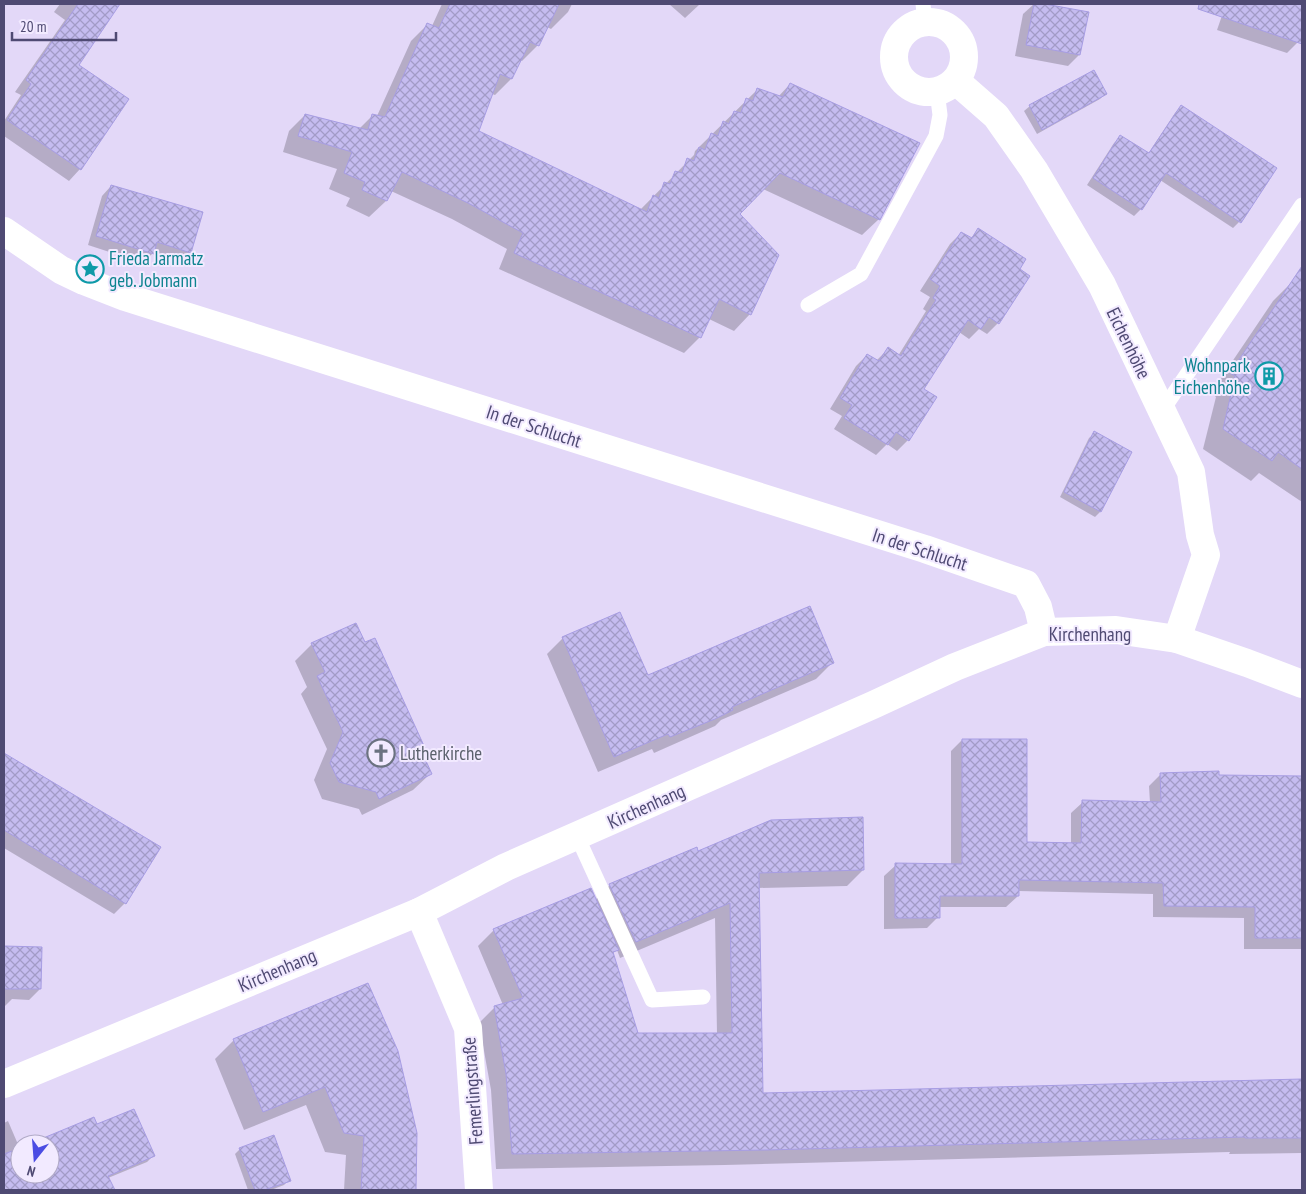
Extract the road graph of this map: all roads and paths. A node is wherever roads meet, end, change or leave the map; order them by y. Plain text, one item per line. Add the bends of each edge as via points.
1 (924, 13) edge
2 (947, 86) junction
3 (1302, 205) edge
4 (14, 238) edge
5 (808, 306) dead end
6 (1162, 412) junction
7 (1044, 632) junction
8 (1177, 640) junction
9 (1302, 684) edge
10 (577, 836) junction
11 (419, 912) junction
12 (703, 997) dead end
13 (4, 1084) edge
14 (479, 1190) edge

1 - 2 street via 952,29 961,41 965,54 963,68
1 - 2 street via 897,42 894,53 896,69 916,90 931,93
2 - 5 lane via 936,136 861,274
2 - 6 street, Eichenhöhe via 996,116 1034,170 1102,286
3 - 6 lane
4 - 7 street, In der Schlucht via 61,270 126,297 925,549 1026,584 1038,606
6 - 8 street, Eichenhöhe via 1191,472 1206,555
7 - 8 street, Kirchenhang via 1116,630
7 - 10 street, Kirchenhang via 955,667
8 - 9 street, Kirchenhang
10 - 11 street, Kirchenhang via 506,867
10 - 12 lane via 652,1000
11 - 13 street, Kirchenhang
11 - 14 street, Femerlingstraße via 468,1028

